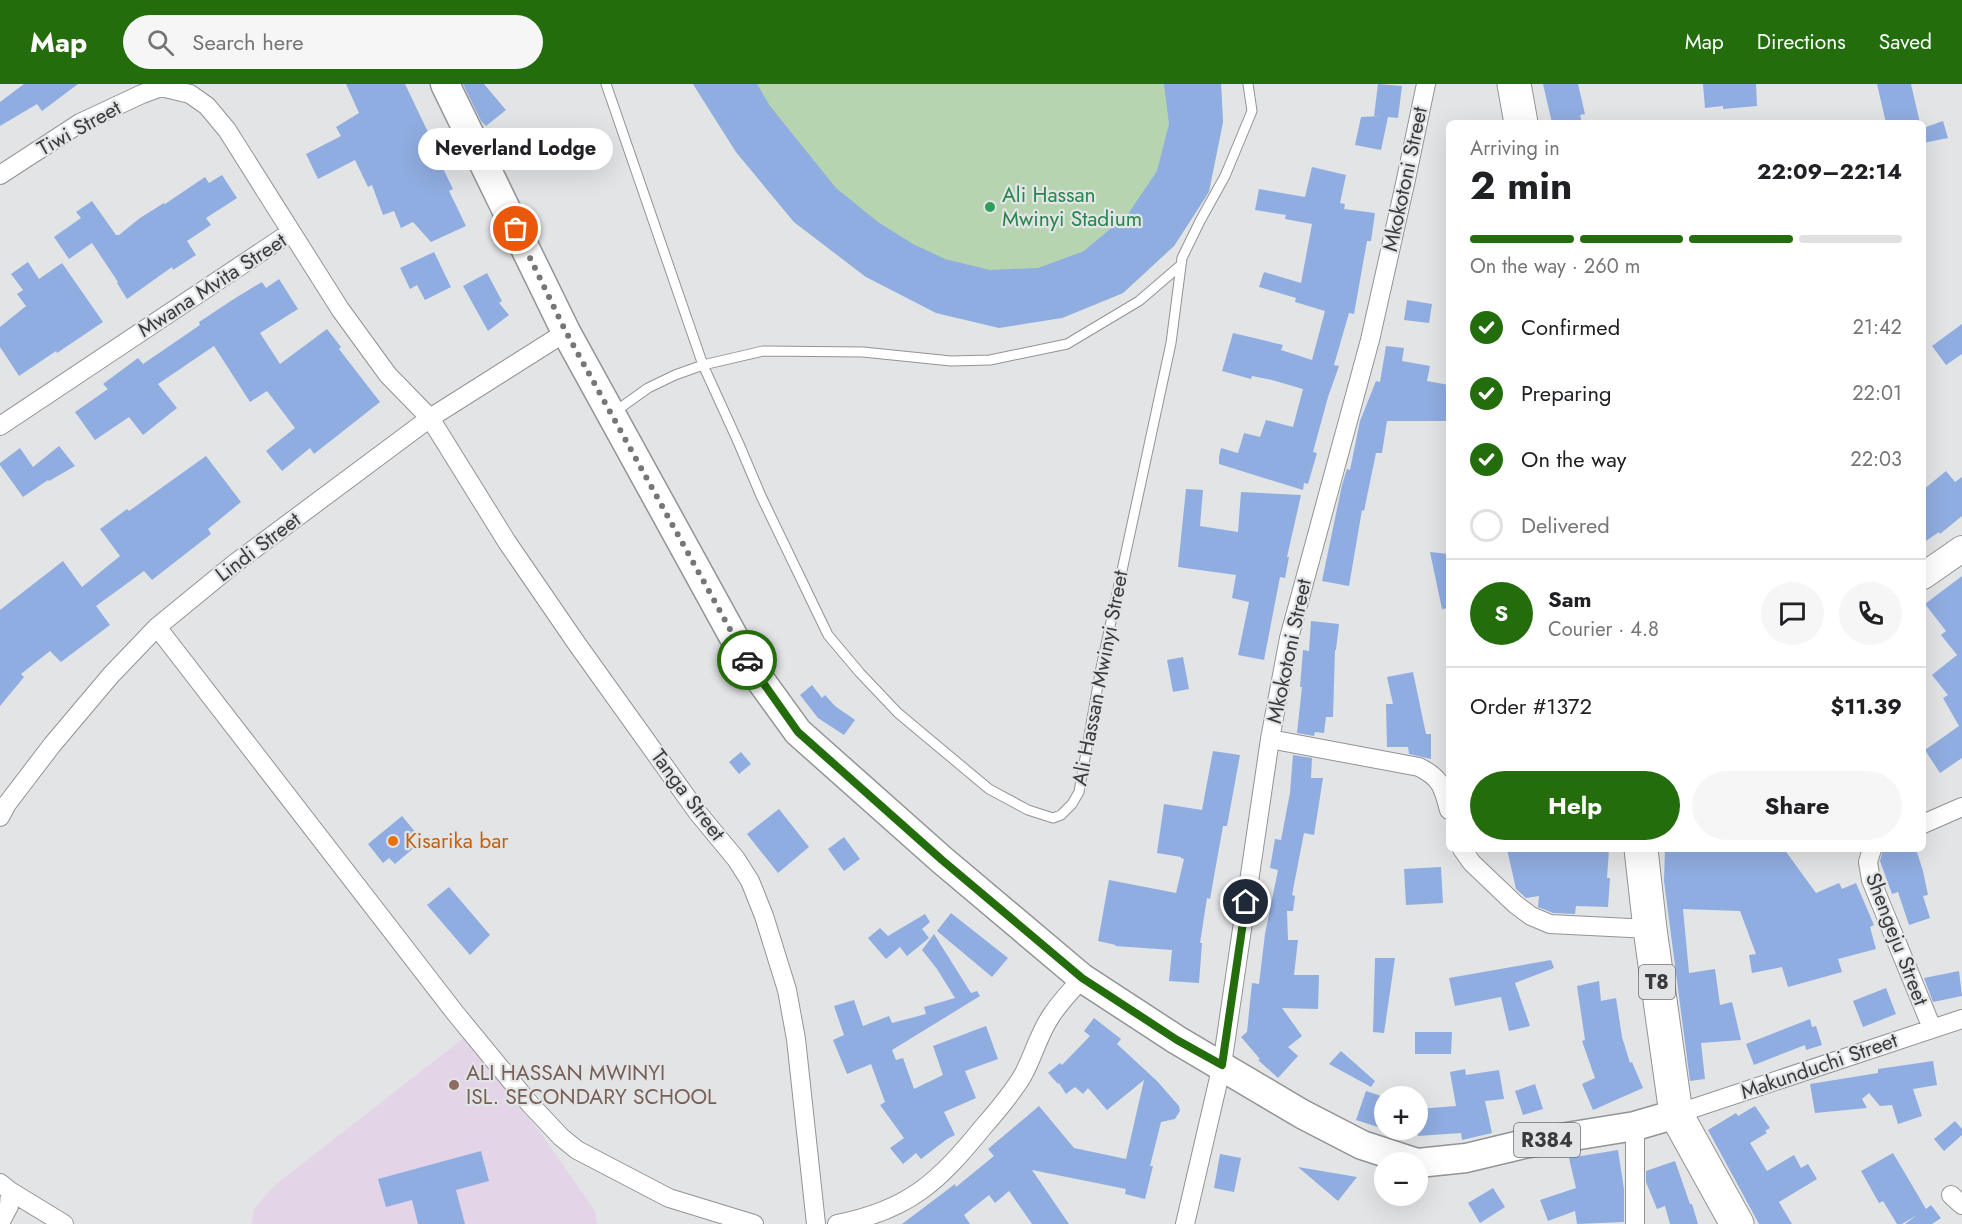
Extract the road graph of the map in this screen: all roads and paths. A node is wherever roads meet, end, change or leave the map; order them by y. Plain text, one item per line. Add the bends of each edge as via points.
1 (445, 84) edge
2 (606, 84) edge
3 (1248, 84) edge
4 (1426, 84) edge
5 (1514, 84) edge
6 (161, 85) edge
7 (1520, 120) edge
8 (0, 175) edge
9 (291, 232) junction
10 (1181, 265) junction
11 (566, 332) junction
12 (703, 365) junction
13 (611, 414) junction
14 (430, 418) junction
15 (0, 426) edge
16 (1962, 549) edge
17 (1926, 574) edge
18 (157, 627) junction
19 (1270, 739) junction
20 (1446, 801) edge
21 (1962, 807) edge
22 (2, 808) edge
23 (1926, 823) edge
24 (1464, 852) edge
25 (1641, 852) edge
26 (1871, 852) edge
27 (1650, 929) junction
28 (1082, 978) junction
29 (1962, 1019) edge
30 (1932, 1028) junction
31 (1222, 1065) junction
32 (1676, 1114) junction
33 (1635, 1126) junction
34 (1385, 1152) edge
35 (1428, 1162) edge
36 (5, 1187) edge
37 (0, 1223) edge
38 (64, 1224) edge
39 (754, 1224) edge
40 (816, 1224) edge
41 (832, 1224) edge
42 (837, 1224) edge
43 (1185, 1224) edge
44 (1635, 1224) edge
45 (1737, 1224) edge

1 - 11 main road, R384
2 - 12 lane, Ali Hassan Mwinyi Street
3 - 10 lane, Ali Hassan Mwinyi Street via 1252,111
4 - 19 street, Mkokotoni Street via 1370,340 1289,638
5 - 7 highway
6 - 8 street, Tiwi Street via 80,123
6 - 9 street via 190,94 207,106 227,130
9 - 14 street, Mwana Mvita Street via 388,375
9 - 15 street, Mwana Mvita Street
10 - 12 lane, Ali Hassan Mwinyi Street via 1140,301 1067,344 990,360 764,351
10 - 12 lane, Ali Hassan Mwinyi Street via 1171,343 1101,668 1079,792 1072,804 1053,818 1028,810 989,789 898,713 828,635
11 - 13 main road, R384
11 - 14 street, Lindi Street
12 - 13 lane, Ali Hassan Mwinyi Street via 648,388
13 - 28 main road, R384 via 748,663 798,732
14 - 18 street, Lindi Street via 234,564
14 - 40 street, Tanga Street via 577,645 750,881 787,990
16 - 17 main road
18 - 22 street, Lindi Street via 111,675
18 - 39 street via 456,1014 561,1137 577,1150 669,1198
19 - 20 street via 1419,767 1433,774
19 - 31 street, Mkokotoni Street
21 - 23 street
24 - 27 street via 1515,904 1550,924
25 - 27 highway, T8
26 - 30 street, Shengeju Street via 1868,862 1871,880
27 - 32 highway, T8
28 - 31 main road, R384
28 - 42 street via 1052,1014 1022,1076 934,1182 888,1210
29 - 30 street, Makunduchi Street
30 - 32 street, Makunduchi Street
31 - 34 main road, R384 via 1302,1114
31 - 43 street, Mkokotoni Street
32 - 33 main road, R384
32 - 45 highway, T8
33 - 35 main road, R384
33 - 44 street
36 - 37 street via 9,1206
36 - 38 street
40 - 41 street

